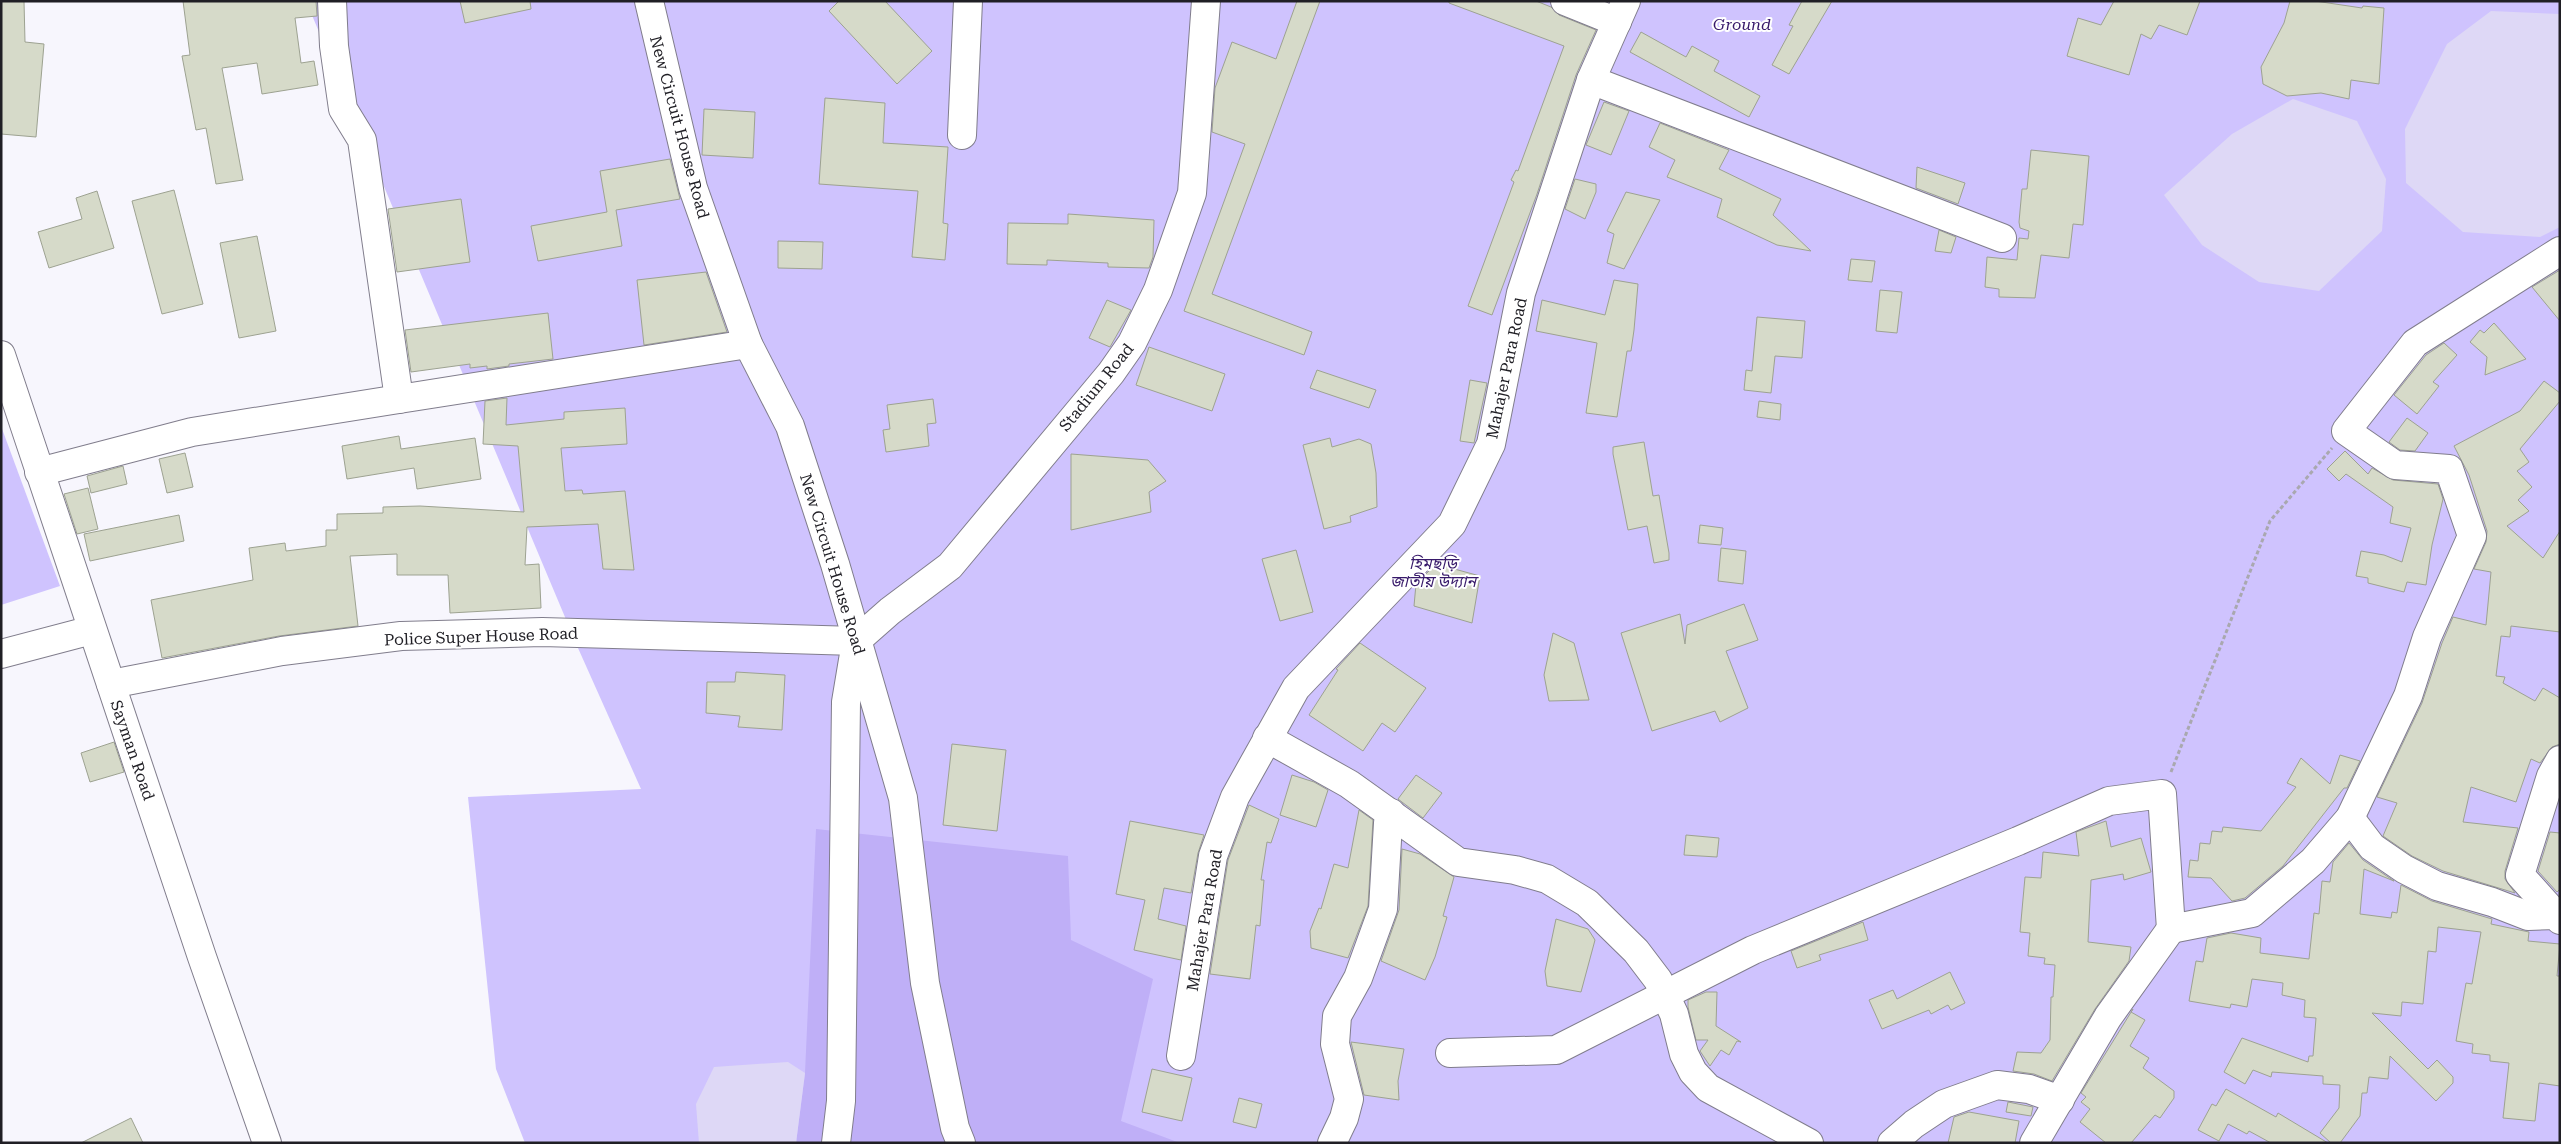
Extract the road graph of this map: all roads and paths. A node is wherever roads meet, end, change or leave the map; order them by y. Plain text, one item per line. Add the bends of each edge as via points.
1 (332, 1) edge
2 (649, 1) edge
3 (968, 1) edge
4 (1206, 1) edge
5 (1565, 1) edge
6 (1621, 12) edge
7 (1591, 80) junction
8 (962, 136) dead end
9 (2002, 238) dead end
10 (2560, 251) edge
11 (748, 344) junction
12 (1, 355) edge
13 (399, 399) junction
14 (2346, 431) junction
15 (39, 472) junction
16 (92, 630) junction
17 (856, 641) junction
18 (1, 654) edge
19 (111, 684) junction
20 (1267, 738) junction
21 (2560, 760) edge
22 (2162, 794) junction
23 (1391, 813) junction
24 (2350, 818) junction
25 (2558, 917) edge
26 (2171, 929) junction
27 (1666, 994) junction
28 (1450, 1053) dead end
29 (1181, 1056) dead end
30 (2060, 1100) junction
31 (267, 1143) edge
32 (836, 1143) edge
33 (962, 1143) edge
34 (1332, 1143) edge
35 (1808, 1143) edge
36 (1892, 1143) edge
37 (2034, 1143) edge

1 - 13 street via 334,46 343,108 362,140
2 - 11 street, New Circuit House Road via 693,188
3 - 8 street
4 - 17 street, Stadium Road via 1192,193 1158,290 1132,343 1111,373 950,566
5 - 6 street
6 - 7 street, Mahajer Para Road
7 - 9 street
7 - 20 street, Mahajer Para Road via 1521,293 1491,444 1452,524 1296,688
10 - 14 street via 2415,343
11 - 13 street
11 - 17 street, New Circuit House Road via 790,426 835,564
12 - 15 street, Sayman Road
13 - 15 street via 192,432
14 - 22 path via 2270,521
14 - 24 street via 2395,465 2449,469 2472,536 2427,636 2408,696
15 - 16 street, Sayman Road
16 - 18 street
16 - 19 street, Sayman Road
17 - 19 street, Police Super House Road via 542,632 401,636 282,651
17 - 32 street via 846,702 841,1091
17 - 33 street, New Circuit House Road via 903,798 925,983 955,1128
19 - 31 street, Sayman Road
20 - 23 street via 1349,784
20 - 29 street, Mahajer Para Road via 1235,797 1213,856
21 - 25 street via 2551,776 2520,875
22 - 26 street
22 - 27 street via 2109,801 1752,950
23 - 27 street via 1458,862 1515,870 1547,879 1587,903 1636,950
23 - 34 street via 1383,909 1358,978 1337,1016 1335,1044 1349,1099
24 - 25 street via 2372,847 2437,886 2528,916
24 - 26 street via 2313,861 2252,913
26 - 30 street via 2108,1017
27 - 28 street via 1556,1050
27 - 35 street via 1684,1054 1693,1072 1708,1088
30 - 36 street via 2029,1089 1997,1085 1944,1104
30 - 37 street

